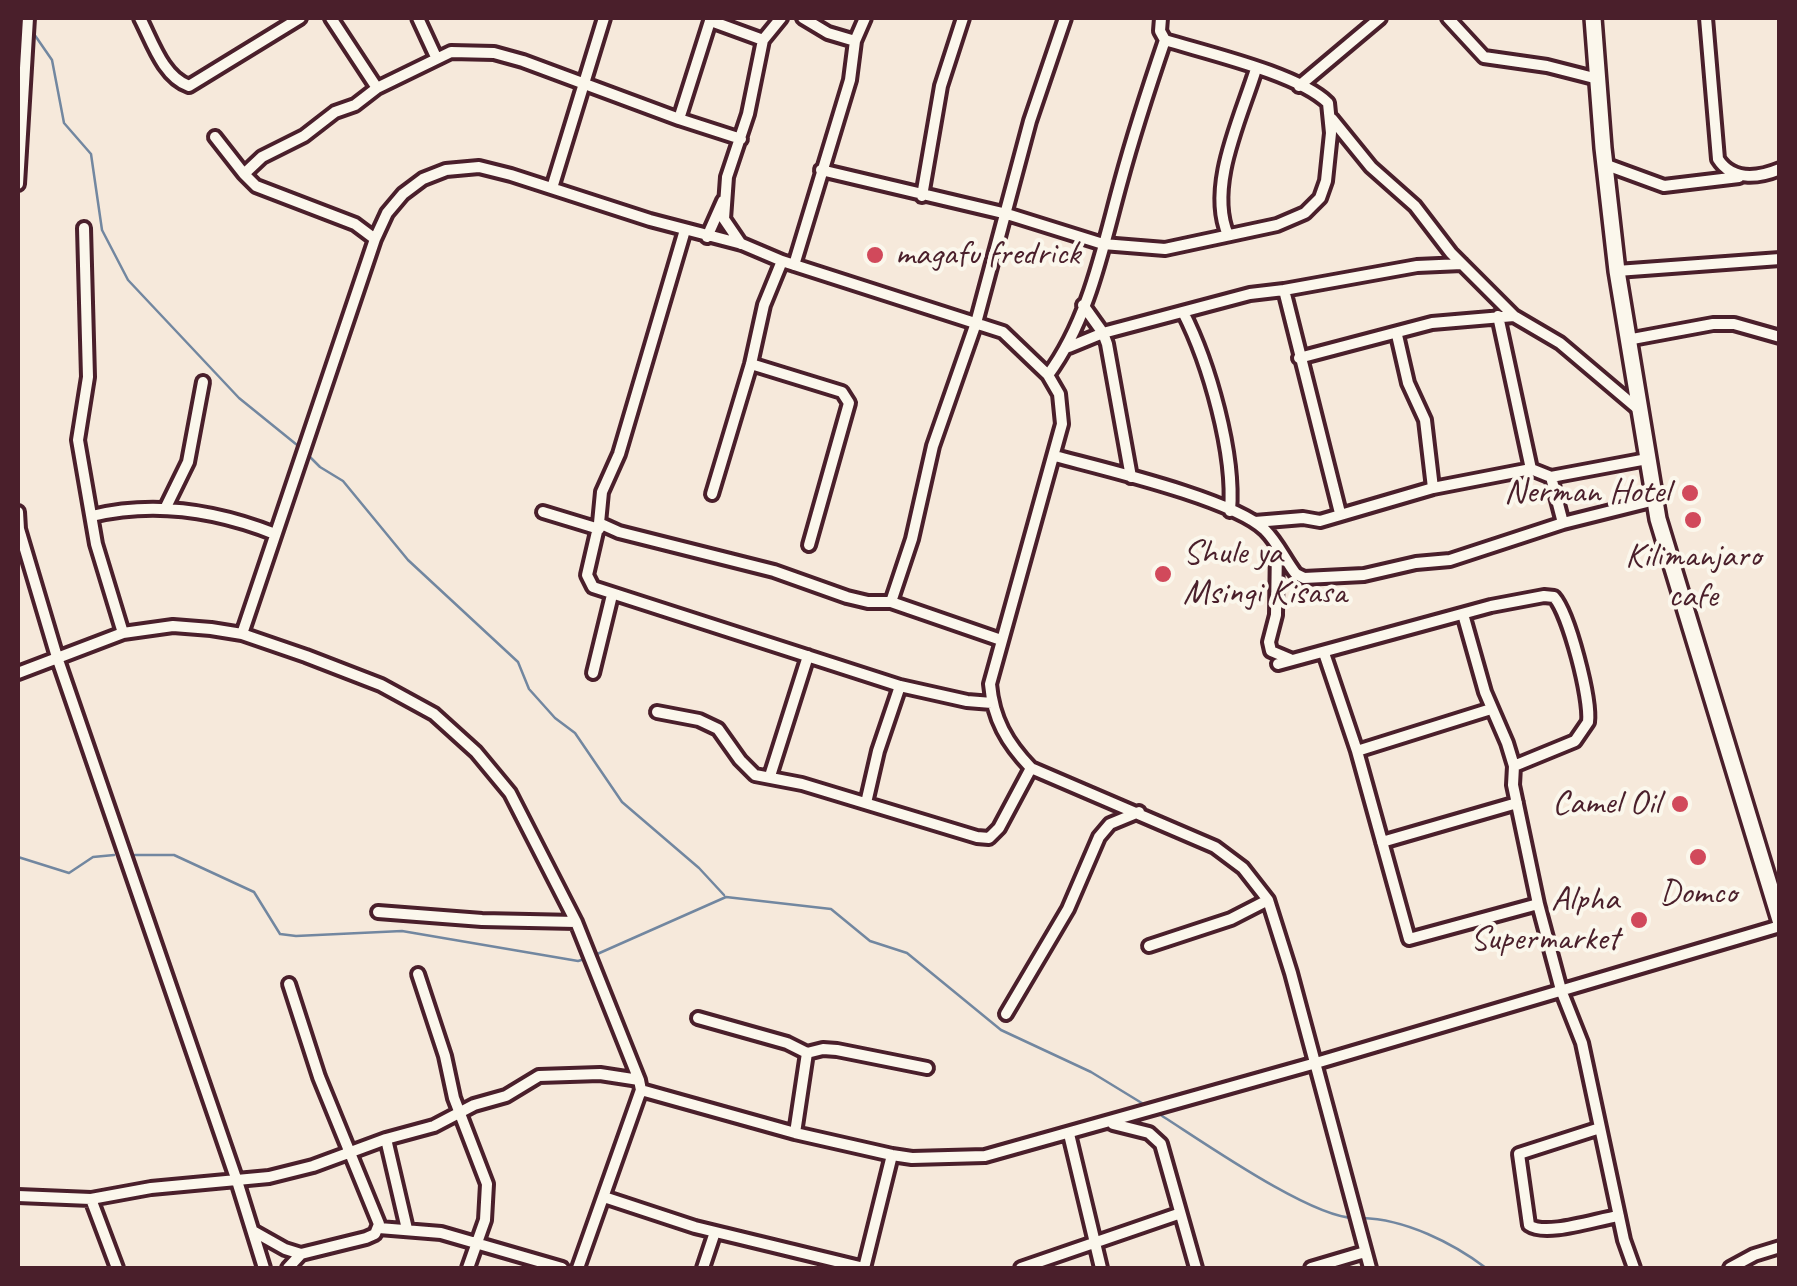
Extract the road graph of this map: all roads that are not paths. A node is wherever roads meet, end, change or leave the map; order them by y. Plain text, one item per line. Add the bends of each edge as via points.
1 (28, 18) edge
2 (140, 18) edge
3 (300, 18) edge
4 (331, 18) edge
5 (418, 18) edge
6 (604, 18) edge
7 (780, 18) edge
8 (803, 18) edge
9 (866, 18) edge
10 (963, 18) edge
11 (1064, 18) edge
12 (1161, 18) edge
13 (1380, 18) edge
14 (1448, 18) edge
15 (1594, 18) edge
16 (1706, 18) edge
17 (711, 19) edge
18 (764, 40) junction
19 (1165, 40) junction
20 (855, 41) junction
21 (436, 57) junction
22 (1256, 69) junction
23 (1598, 79) junction
24 (582, 84) junction
25 (1299, 86) junction
26 (376, 88) junction
27 (679, 119) junction
28 (1332, 119) junction
29 (216, 138) dead end
30 (740, 139) junction
31 (1604, 164) junction
32 (1780, 169) edge
33 (822, 170) junction
34 (244, 174) junction
35 (1742, 176) junction
36 (18, 184) edge
37 (552, 188) junction
38 (922, 196) junction
39 (723, 200) junction
40 (1007, 214) junction
41 (84, 228) dead end
42 (684, 230) junction
43 (1228, 235) junction
44 (707, 237) junction
45 (375, 239) junction
46 (742, 244) junction
47 (1104, 244) junction
48 (1780, 259) edge
49 (782, 261) junction
50 (1462, 264) junction
51 (794, 265) junction
52 (1617, 271) junction
53 (1284, 290) junction
54 (1084, 305) junction
55 (1183, 312) junction
56 (1498, 316) junction
57 (1514, 316) junction
58 (976, 323) junction
59 (1103, 333) junction
60 (1397, 335) junction
61 (1780, 337) edge
62 (1627, 340) junction
63 (1069, 347) junction
64 (1299, 358) junction
65 (751, 364) junction
66 (1048, 375) junction
67 (203, 382) dead end
68 (1638, 409) junction
69 (1055, 456) junction
70 (1647, 459) junction
71 (1531, 469) junction
72 (1131, 477) junction
73 (1551, 477) junction
74 (1433, 488) junction
75 (712, 494) dead end
76 (1655, 500) junction
77 (166, 509) junction
78 (1230, 511) junction
79 (18, 512) edge
80 (543, 512) dead end
81 (1340, 513) junction
82 (92, 516) junction
83 (1254, 522) junction
84 (1564, 524) junction
85 (599, 526) junction
86 (18, 529) edge
87 (275, 534) junction
88 (809, 545) dead end
89 (1277, 545) junction
90 (612, 594) junction
91 (892, 602) junction
92 (1463, 614) junction
93 (123, 633) junction
94 (242, 634) junction
95 (1001, 640) junction
96 (1324, 652) junction
97 (808, 656) junction
98 (57, 657) junction
99 (1290, 659) junction
100 (1278, 664) dead end
101 (18, 673) edge
102 (593, 673) dead end
103 (900, 686) junction
104 (992, 703) junction
105 (1491, 710) junction
106 (657, 712) dead end
107 (1357, 751) junction
108 (1514, 766) junction
109 (1031, 768) junction
110 (770, 776) junction
111 (1517, 803) junction
112 (866, 804) junction
113 (1138, 812) junction
114 (1382, 842) junction
115 (1268, 900) junction
116 (1538, 904) junction
117 (378, 912) dead end
118 (1779, 918) edge
119 (576, 922) junction
120 (1149, 946) dead end
121 (418, 974) dead end
122 (289, 984) dead end
123 (1561, 990) junction
124 (1006, 1014) dead end
125 (698, 1018) dead end
126 (807, 1053) junction
127 (1316, 1064) junction
128 (927, 1068) dead end
129 (640, 1085) junction
130 (459, 1112) junction
131 (1108, 1122) junction
132 (1600, 1128) junction
133 (795, 1133) junction
134 (1069, 1134) junction
135 (386, 1139) junction
136 (348, 1153) junction
137 (892, 1155) junction
138 (237, 1182) junction
139 (18, 1196) edge
140 (604, 1197) junction
141 (90, 1199) junction
142 (1178, 1214) junction
143 (1619, 1216) junction
144 (379, 1228) junction
145 (407, 1229) junction
146 (254, 1231) junction
147 (715, 1232) junction
148 (1095, 1241) junction
149 (479, 1244) junction
150 (1780, 1247) edge
151 (1365, 1252) junction
152 (301, 1254) junction
153 (117, 1268) edge
154 (264, 1268) edge
155 (288, 1268) edge
156 (468, 1268) edge
157 (562, 1268) edge
158 (578, 1268) edge
159 (703, 1268) edge
160 (864, 1268) edge
161 (1022, 1268) edge
162 (1101, 1268) edge
163 (1196, 1268) edge
164 (1310, 1268) edge
165 (1370, 1268) edge
166 (1634, 1268) edge
167 (1730, 1268) edge

1 - 36 street
2 - 3 street via 164,64 189,86
4 - 26 street
5 - 21 street
6 - 24 street
7 - 18 street
8 - 20 street
9 - 20 street
10 - 38 street via 941,86
11 - 40 street
12 - 19 street
13 - 25 street
14 - 23 street via 1484,58
15 - 23 highway
16 - 35 street via 1718,159
17 - 18 street
17 - 27 street
18 - 30 street
19 - 22 street
19 - 47 street
20 - 33 street
21 - 24 street via 494,53
21 - 26 street
22 - 25 street
22 - 43 street via 1220,186
23 - 31 highway
24 - 27 street
24 - 37 street
25 - 28 street via 1328,103
26 - 34 street
27 - 30 street
28 - 43 street via 1326,181 1314,205 1294,219
28 - 50 street
29 - 34 street
30 - 39 street
31 - 35 street via 1664,186
31 - 52 highway
32 - 35 street
33 - 38 street
33 - 51 street
34 - 45 street via 256,186 355,224
37 - 42 street
37 - 45 street via 479,167 446,170 403,194
38 - 40 street
39 - 44 street
39 - 46 street via 724,219
40 - 47 street
40 - 58 street
41 - 82 street via 88,378 78,440
42 - 44 street
42 - 85 street via 602,492
43 - 47 street via 1165,248
44 - 46 street
45 - 87 street
46 - 49 street
47 - 54 street
48 - 52 street
49 - 51 street
49 - 65 street
50 - 53 street
50 - 57 street
51 - 58 street
52 - 62 highway
53 - 55 street
53 - 64 street
54 - 59 street
54 - 63 street
55 - 59 street
55 - 78 street via 1200,344 1221,424
56 - 57 street
56 - 60 street via 1432,323
56 - 71 street
57 - 68 street via 1560,343
58 - 66 street via 1003,332
58 - 91 street via 933,446
59 - 63 street
59 - 72 street
60 - 64 street
60 - 74 street via 1425,420
61 - 62 street via 1713,324
62 - 68 highway
63 - 66 street
64 - 81 street
65 - 75 street
65 - 88 street via 842,392 849,403
66 - 69 street via 1062,424
67 - 77 street via 188,462
68 - 70 highway
69 - 72 street
69 - 95 street
70 - 73 street
70 - 76 highway
71 - 73 street
71 - 74 street
72 - 78 street
73 - 84 street
74 - 81 street
76 - 84 street
76 - 118 highway
77 - 82 street
77 - 87 street via 233,519
78 - 83 street
79 - 86 street
80 - 85 street
81 - 83 street via 1320,521
82 - 93 street
83 - 89 street
84 - 89 street via 1466,556 1364,574 1304,578
85 - 90 street via 588,582
85 - 91 street via 847,597
86 - 98 street
87 - 94 street
89 - 99 street via 1270,651
90 - 97 street
90 - 102 street
91 - 95 street
92 - 96 street
92 - 105 street
92 - 108 street via 1554,597 1580,661 1589,714 1585,730 1575,741
93 - 94 street via 174,626
93 - 98 street
94 - 119 street via 381,685 434,714 510,794
95 - 104 street
96 - 99 street
96 - 107 street
97 - 103 street
97 - 110 street
98 - 101 street
98 - 138 street
99 - 100 street
103 - 104 street
103 - 112 street
104 - 109 street via 1011,748
105 - 107 street
105 - 108 street
106 - 110 street via 711,724 751,771
107 - 114 street
108 - 111 street
109 - 112 street via 988,838
109 - 113 street
110 - 112 street
111 - 114 street
111 - 116 street
113 - 115 street via 1224,852
113 - 124 street via 1110,824 1099,837 1068,909
114 - 116 street via 1409,939
115 - 120 street
115 - 127 street
116 - 123 street
117 - 119 street
118 - 123 street
119 - 129 street
121 - 130 street
122 - 136 street
123 - 127 street
123 - 132 street via 1582,1043
125 - 126 street
126 - 128 street via 838,1050
126 - 133 street
127 - 131 street
127 - 151 street
129 - 130 street via 600,1074 540,1076
129 - 133 street
129 - 140 street
130 - 135 street
130 - 149 street via 487,1184
131 - 134 street
131 - 142 street via 1157,1138
132 - 143 street
132 - 143 street via 1519,1154 1529,1225 1549,1230
133 - 137 street
134 - 137 street via 985,1156
134 - 148 street
135 - 136 street
135 - 145 street
136 - 138 street
136 - 144 street
137 - 160 street
138 - 141 street
138 - 146 street
139 - 141 street
140 - 147 street
140 - 158 street
141 - 153 street
142 - 148 street
142 - 163 street
143 - 166 street
144 - 145 street
144 - 152 street via 366,1238
145 - 149 street
146 - 152 street
146 - 154 street
147 - 159 street
147 - 160 street
148 - 161 street
148 - 162 street
149 - 156 street
149 - 157 street
150 - 167 street
151 - 164 street
151 - 165 street
152 - 155 street

